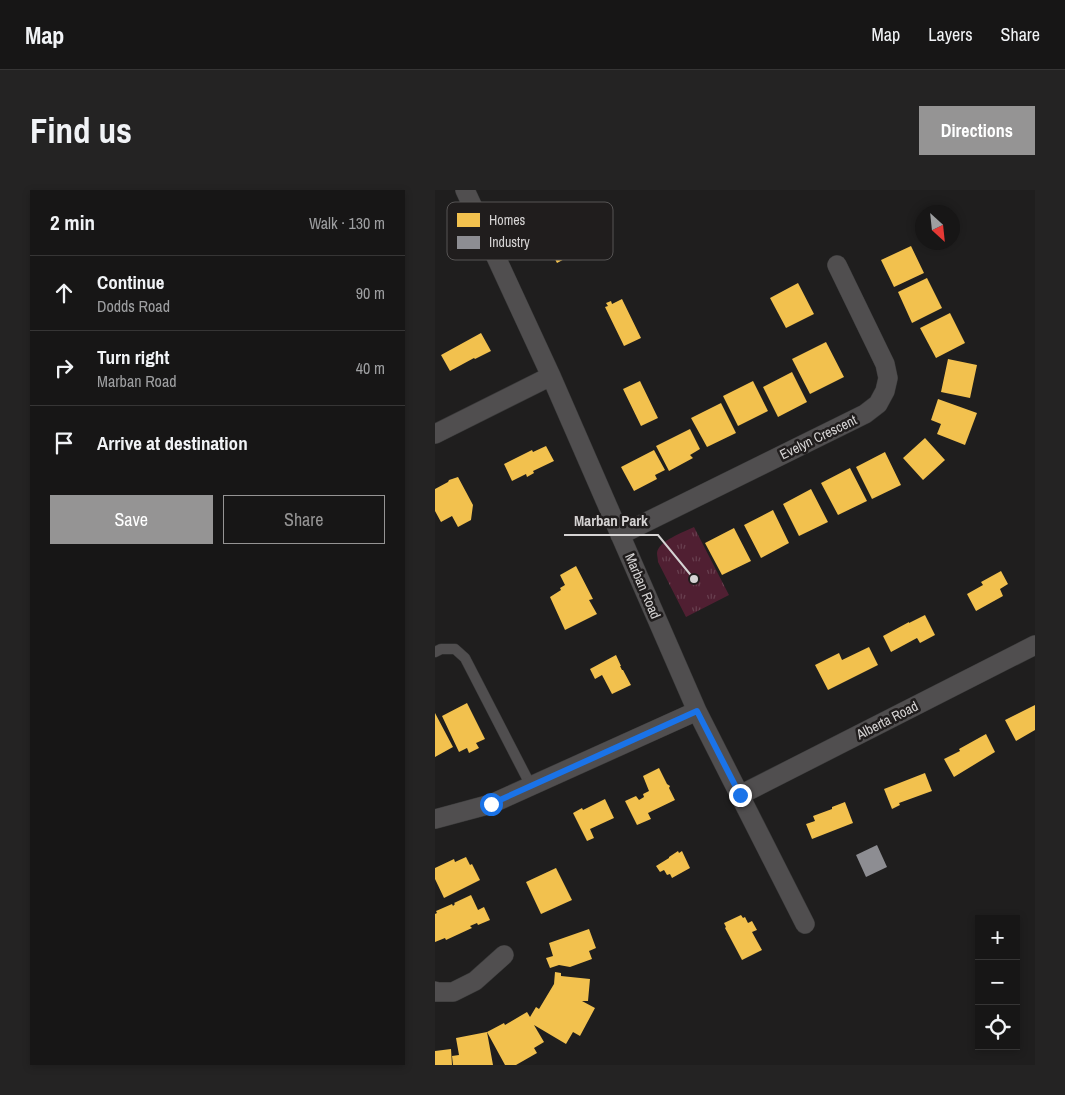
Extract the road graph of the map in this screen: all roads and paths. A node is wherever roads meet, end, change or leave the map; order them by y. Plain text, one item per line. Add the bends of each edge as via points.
1 (465, 190) edge
2 (471, 202) edge
3 (497, 260) edge
4 (837, 265) dead end
5 (551, 376) junction
6 (435, 434) edge
7 (620, 535) junction
8 (1035, 645) edge
9 (435, 652) edge
10 (697, 711) junction
11 (531, 786) junction
12 (740, 795) junction
13 (435, 819) edge
14 (805, 924) dead end
15 (504, 955) dead end
16 (435, 991) edge

1 - 2 street, Marban Road
3 - 5 street, Marban Road
4 - 7 street, Evelyn Crescent via 885,364 888,378 878,404 865,414
5 - 6 street
5 - 7 street, Marban Road
7 - 10 street, Marban Road
8 - 12 street, Alberta Road
9 - 11 lane via 455,649 465,658
10 - 11 street
10 - 12 street, Marban Road
11 - 13 street via 491,804
12 - 14 street, Marban Road
15 - 16 street via 475,981 453,992

